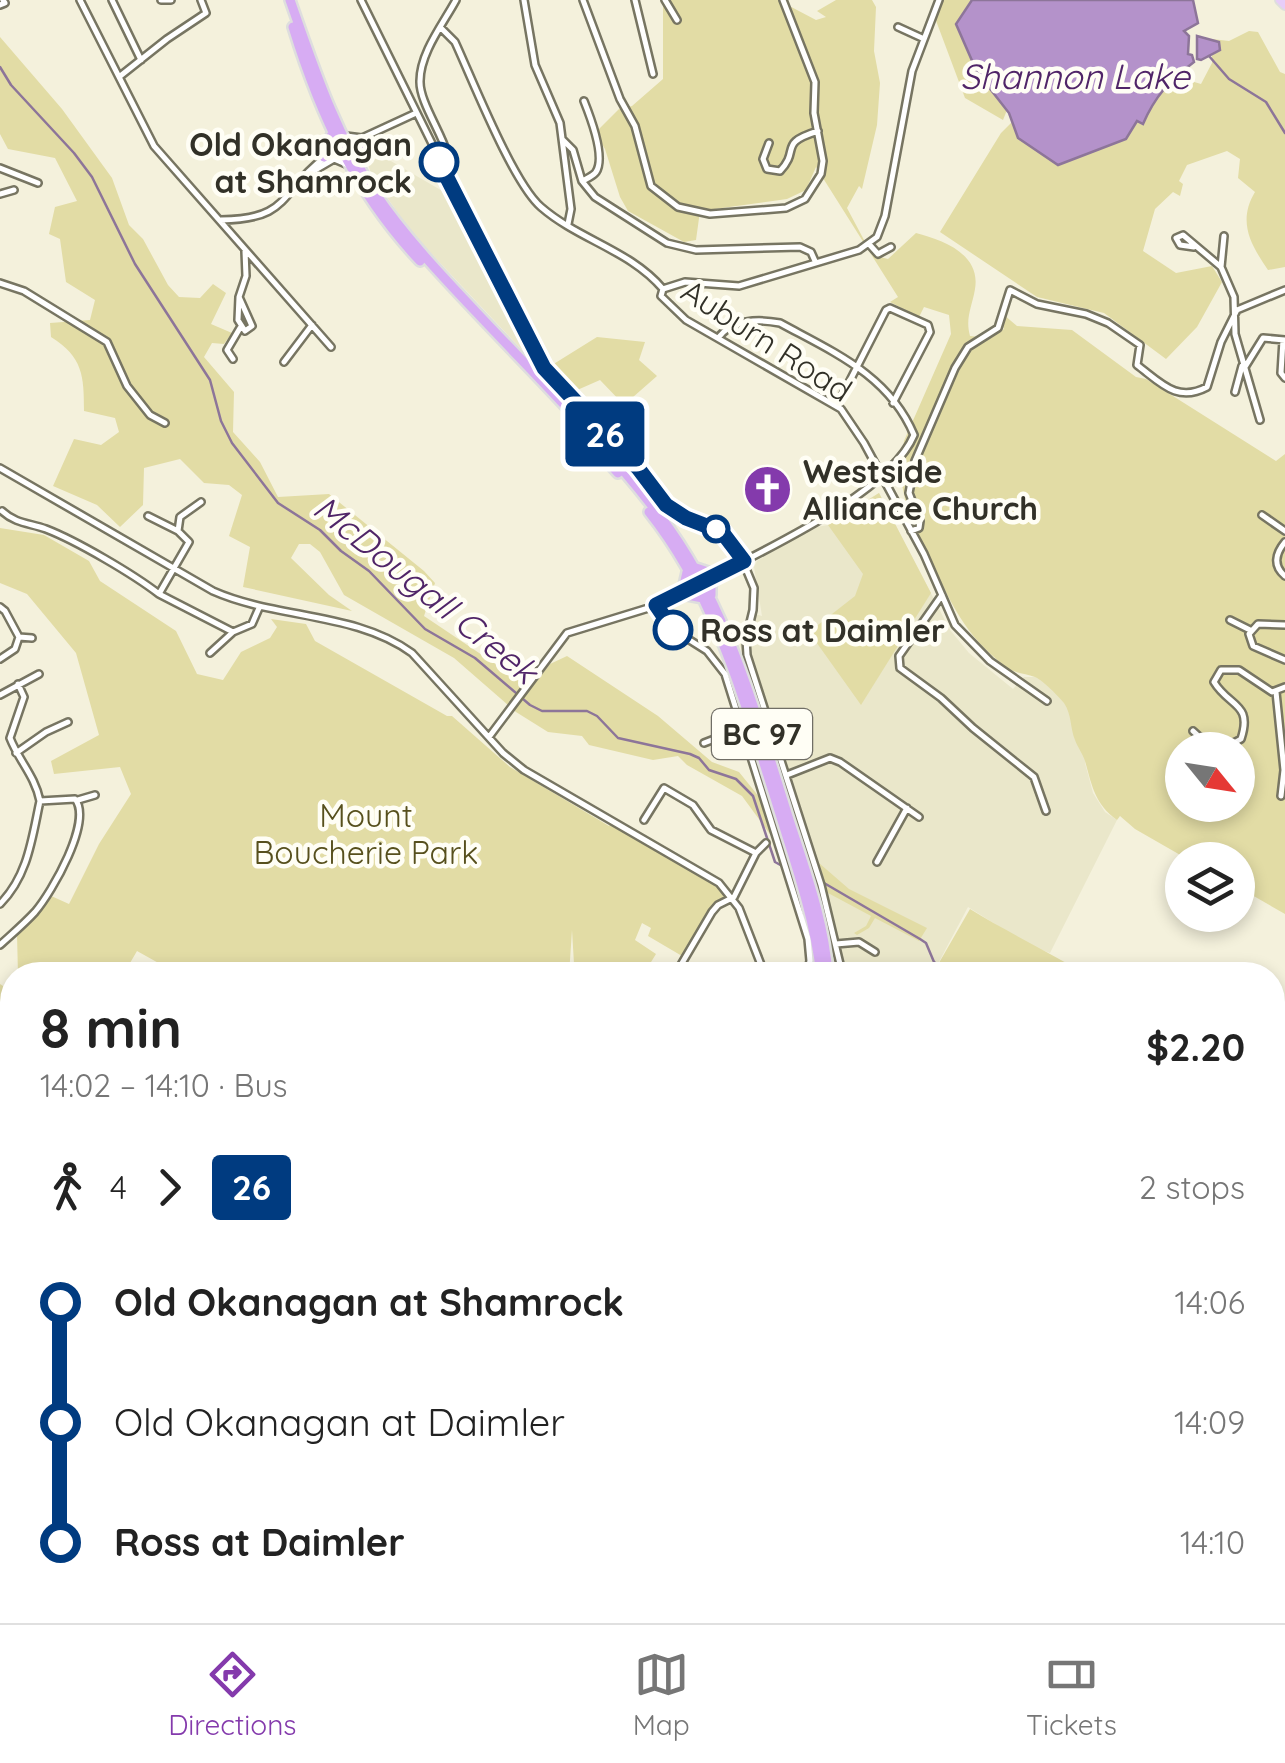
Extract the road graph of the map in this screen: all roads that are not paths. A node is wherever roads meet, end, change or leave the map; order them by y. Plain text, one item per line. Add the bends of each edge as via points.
1 (80, 0) edge
2 (112, 0) edge
3 (161, 0) edge
4 (171, 0) edge
5 (201, 0) edge
6 (288, 0) edge
7 (361, 0) edge
8 (456, 0) edge
9 (524, 0) edge
10 (583, 0) edge
11 (635, 0) edge
12 (665, 0) edge
13 (782, 0) edge
14 (939, 0) edge
15 (677, 20) dead end
16 (898, 27) dead end
17 (441, 28) junction
18 (922, 39) junction
19 (142, 60) junction
20 (653, 74) dead end
21 (118, 78) junction
22 (584, 101) dead end
23 (414, 114) junction
24 (326, 120) junction
25 (336, 128) junction
26 (385, 128) junction
27 (818, 131) junction
28 (563, 140) junction
29 (362, 142) junction
30 (770, 143) dead end
31 (343, 148) junction
32 (324, 158) junction
33 (349, 166) junction
34 (0, 168) edge
35 (362, 172) junction
36 (304, 178) junction
37 (447, 178) junction
38 (582, 182) junction
39 (38, 183) dead end
40 (14, 190) dead end
41 (0, 194) edge
42 (221, 220) junction
43 (568, 224) junction
44 (1224, 236) dead end
45 (869, 244) junction
46 (891, 247) dead end
47 (1194, 247) dead end
48 (245, 251) junction
49 (815, 262) junction
50 (1221, 268) junction
51 (0, 283) edge
52 (663, 289) junction
53 (1285, 290) edge
54 (239, 297) junction
55 (1237, 310) junction
56 (312, 325) junction
57 (240, 328) junction
58 (718, 338) junction
59 (1284, 340) edge
60 (332, 346) dead end
61 (234, 359) dead end
62 (284, 362) dead end
63 (1244, 365) junction
64 (857, 366) junction
65 (1285, 378) edge
66 (1235, 392) dead end
67 (892, 402) junction
68 (837, 406) junction
69 (1260, 420) dead end
70 (165, 423) dead end
71 (0, 468) edge
72 (880, 476) junction
73 (201, 502) dead end
74 (2, 511) dead end
75 (148, 516) dead end
76 (1262, 516) dead end
77 (178, 531) junction
78 (912, 531) junction
79 (1285, 531) edge
80 (1285, 544) edge
81 (744, 561) junction
82 (689, 565) junction
83 (733, 566) junction
84 (174, 569) junction
85 (717, 574) junction
86 (1285, 576) edge
87 (750, 577) junction
88 (700, 583) junction
89 (159, 594) junction
90 (682, 594) junction
91 (942, 595) junction
92 (707, 598) junction
93 (656, 605) junction
94 (0, 607) edge
95 (259, 608) junction
96 (1230, 620) dead end
97 (1285, 625) edge
98 (1250, 630) junction
99 (233, 632) junction
100 (19, 638) junction
101 (32, 638) dead end
102 (210, 654) dead end
103 (0, 658) edge
104 (1285, 660) edge
105 (39, 674) dead end
106 (18, 684) junction
107 (1285, 688) edge
108 (1276, 692) junction
109 (0, 695) edge
110 (1047, 700) dead end
111 (68, 722) dead end
112 (743, 728) junction
113 (1243, 732) edge
114 (490, 737) junction
115 (704, 742) dead end
116 (16, 753) junction
117 (786, 775) junction
118 (95, 795) dead end
119 (1281, 796) dead end
120 (78, 800) junction
121 (40, 801) junction
122 (908, 808) junction
123 (1046, 811) dead end
124 (919, 817) dead end
125 (644, 820) dead end
126 (766, 843) dead end
127 (756, 853) junction
128 (876, 862) dead end
129 (803, 875) junction
130 (734, 897) junction
131 (0, 904) edge
132 (0, 944) edge
133 (835, 944) junction
134 (875, 952) dead end
135 (683, 962) edge
136 (760, 962) edge
137 (808, 962) edge
138 (823, 962) edge
139 (841, 962) edge

1 - 21 street
2 - 19 street
3 - 4 street
5 - 19 street via 206,14
6 - 24 highway, BC 97
6 - 25 highway, BC 97
7 - 23 street
8 - 17 street
9 - 28 street via 534,65
10 - 27 street via 635,126 650,186 667,200 710,214 786,208 815,187 824,161
11 - 20 street
12 - 15 street
13 - 27 street via 815,82
14 - 18 street
16 - 18 street
17 - 37 street via 420,80 451,164
17 - 43 street, Auburn Road via 456,42 529,194
18 - 45 street via 884,220
19 - 21 street
21 - 42 street via 154,146
22 - 38 street via 598,166
23 - 26 street
23 - 37 street
24 - 31 highway
24 - 32 highway via 332,142
25 - 26 street via 356,139
25 - 31 highway, BC 97
26 - 29 street
27 - 30 street via 790,144 780,170 766,169
28 - 38 street via 574,150
28 - 43 street
29 - 31 highway
29 - 35 highway
31 - 32 highway
31 - 33 highway, BC 97
31 - 35 highway, BC 97
32 - 36 street
33 - 36 street via 325,162
33 - 82 highway, BC 97 via 390,227 614,467
34 - 39 street
35 - 82 highway, BC 97 via 421,252 614,458 664,520
36 - 42 street via 264,216
37 - 81 street via 544,368 666,505 722,532
38 - 49 street via 612,210 683,249 800,246
40 - 41 street
42 - 48 street
43 - 52 street, Auburn Road via 641,266
44 - 50 street
45 - 46 street via 878,254
45 - 49 street
47 - 50 street
48 - 54 street
48 - 56 street
49 - 52 street via 739,286 685,282
50 - 55 street
51 - 70 street via 107,342 127,386
52 - 58 street, Auburn Road via 674,312
53 - 55 street
54 - 57 street
54 - 57 street via 252,326
55 - 63 street via 1235,334
55 - 78 street, Auburn Road via 1207,387 1184,394 1137,366 1140,345 1108,323 1010,290 998,328 968,347 955,368 915,461 909,492 920,521
56 - 60 street
56 - 62 street
57 - 61 street via 227,350
58 - 64 street via 733,324 780,323
58 - 68 street, Auburn Road
59 - 63 street via 1262,338
59 - 65 street
63 - 66 street
63 - 69 street
64 - 67 street
64 - 67 street via 886,310 928,325
64 - 68 street
67 - 72 street via 914,436
68 - 72 street, Auburn Road
71 - 84 street
72 - 78 street, Auburn Road
72 - 81 street
73 - 77 street via 180,517
74 - 89 street
75 - 77 street
76 - 79 street
77 - 84 street via 189,542
78 - 91 street, Auburn Road
80 - 86 street via 1276,558
81 - 83 street
81 - 87 street
82 - 85 highway
82 - 88 highway, BC 97
82 - 90 highway
83 - 85 street
83 - 87 street
84 - 89 street
84 - 95 street
85 - 88 street
85 - 92 highway
87 - 117 street via 755,600 747,654
88 - 90 street
88 - 92 highway, BC 97
89 - 99 street
90 - 92 highway
90 - 93 street
91 - 110 street, Auburn Road via 973,645
91 - 123 street via 899,656 900,668 1034,776
92 - 129 highway, BC 97
93 - 112 street via 669,627 708,651 724,674
93 - 114 street via 567,632
94 - 100 street
95 - 99 street via 252,624
95 - 114 street via 396,641
96 - 98 street
97 - 98 street
98 - 104 street via 1253,646
99 - 102 street
100 - 101 street
100 - 103 street
105 - 106 street
106 - 109 street
106 - 116 street via 24,697 10,738
107 - 108 street
108 - 113 street via 1239,670 1217,675 1217,688 1244,712
108 - 119 street
111 - 116 street
112 - 115 street
112 - 129 street
114 - 130 street via 524,770 700,870
116 - 121 street via 36,780
117 - 122 street via 830,758
117 - 129 street
118 - 120 street
120 - 121 street
120 - 132 street via 78,826 52,886
121 - 131 street via 17,885
122 - 124 street
122 - 128 street
125 - 127 street via 664,788 693,805 711,830
126 - 127 street
127 - 130 street
129 - 133 street
129 - 137 street
129 - 138 highway, BC 97 via 818,916
130 - 135 street via 712,912
130 - 136 street
133 - 134 street via 859,942
133 - 139 street

